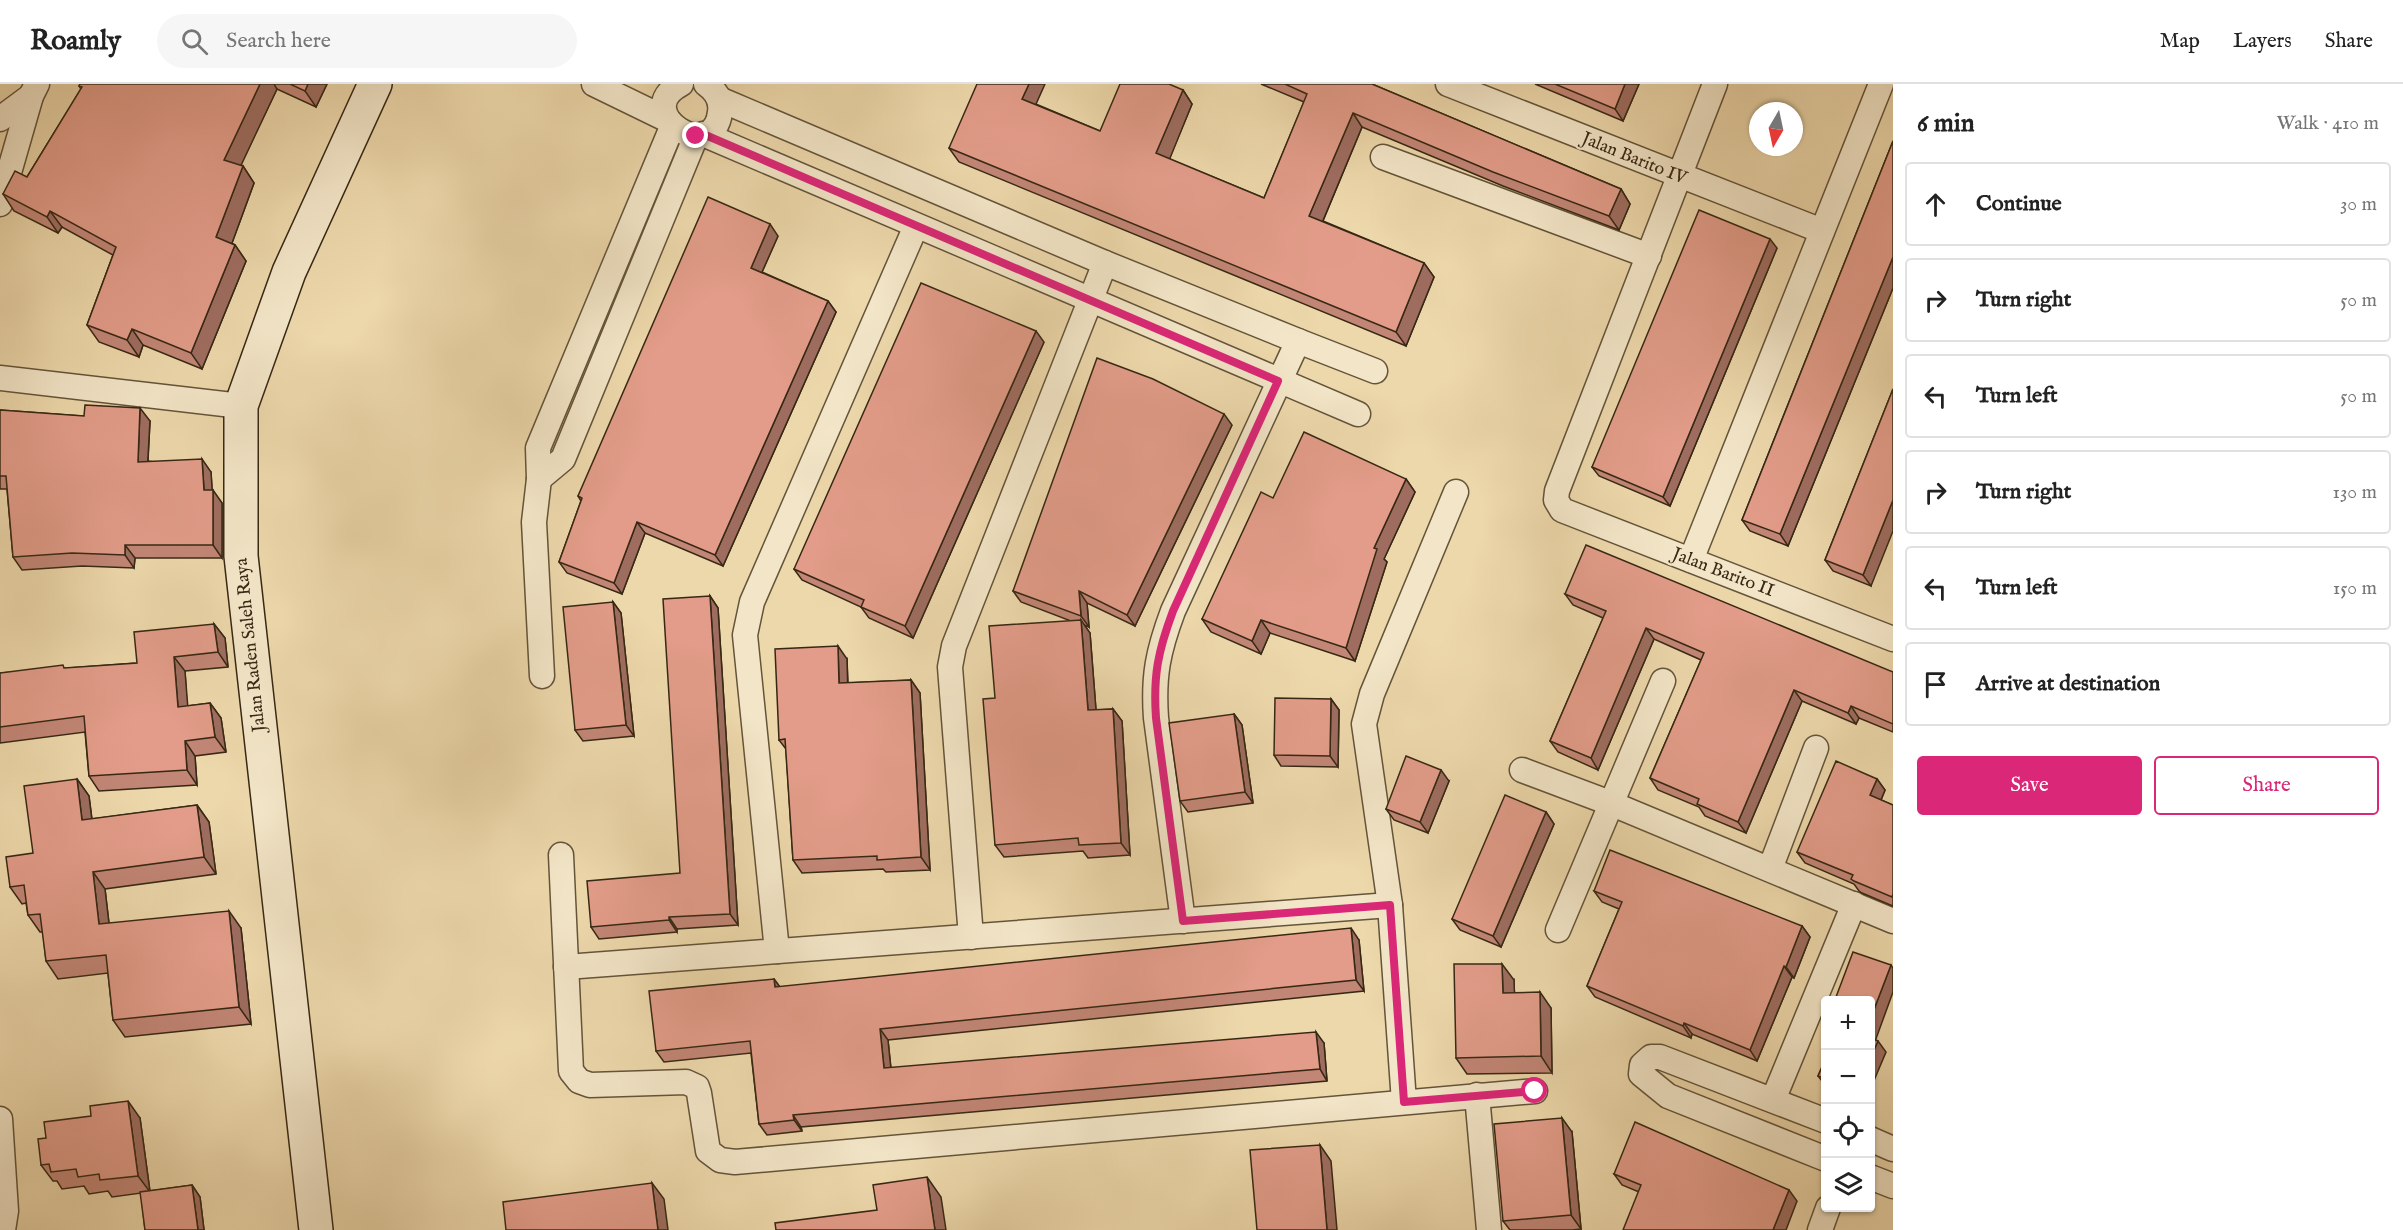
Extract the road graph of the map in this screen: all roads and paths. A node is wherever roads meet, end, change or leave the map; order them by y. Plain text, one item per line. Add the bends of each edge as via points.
1 (375, 84) edge
2 (594, 84) edge
3 (681, 84) edge
4 (1448, 84) edge
5 (1715, 84) edge
6 (1881, 84) edge
7 (34, 90) edge
8 (713, 91) edge
9 (0, 119) edge
10 (670, 124) junction
11 (700, 135) junction
12 (1383, 158) dead end
13 (1679, 177) junction
14 (0, 204) edge
15 (916, 226) junction
16 (1822, 231) junction
17 (1649, 256) junction
18 (1105, 263) junction
19 (1090, 301) junction
20 (1298, 341) junction
21 (1375, 371) dead end
22 (0, 378) edge
23 (1278, 381) junction
24 (241, 406) junction
25 (1358, 414) dead end
26 (539, 479) junction
27 (1456, 492) dead end
28 (1691, 560) junction
29 (1893, 638) edge
30 (542, 676) dead end
31 (1663, 681) dead end
32 (1816, 748) dead end
33 (1522, 770) dead end
34 (1610, 803) junction
35 (561, 855) dead end
36 (1770, 869) junction
37 (1854, 904) junction
38 (1390, 905) junction
39 (1183, 921) junction
40 (1893, 921) edge
41 (1558, 930) dead end
42 (971, 937) junction
43 (777, 951) junction
44 (566, 967) junction
45 (1535, 1091) dead end
46 (1477, 1095) junction
47 (1773, 1100) junction
48 (1404, 1102) junction
49 (1821, 1119) edge
50 (1, 1134) edge
51 (1875, 1141) edge
52 (1893, 1149) edge
53 (1823, 1158) edge
54 (1875, 1179) edge
55 (1893, 1186) edge
56 (1827, 1212) edge
57 (3, 1230) edge
58 (316, 1230) edge
59 (1489, 1230) edge
60 (1820, 1230) edge

1 - 24 main road, Jalan Raden Saleh Raya via 289,272
2 - 10 street
3 - 10 street via 667,97 665,109
4 - 13 street, Jalan Barito IV
5 - 13 street
6 - 16 street
7 - 9 street
7 - 14 street
8 - 11 street via 720,116 711,130
8 - 18 street
10 - 11 street via 684,134
10 - 26 street via 537,448
11 - 15 street
11 - 26 street via 563,459
12 - 17 street
13 - 16 street, Jalan Barito IV
13 - 17 street
15 - 19 street
15 - 43 street via 752,602 745,635
16 - 28 street
17 - 28 street, Jalan Barito II via 1557,491 1557,503 1562,510
18 - 19 street
18 - 20 street
19 - 23 street
19 - 42 street via 954,646 950,667
20 - 21 street
20 - 23 street
22 - 24 street
23 - 25 street
23 - 39 street via 1159,650 1154,684 1156,718
24 - 58 main road, Jalan Raden Saleh Raya via 241,556
26 - 30 street via 534,522
27 - 38 street via 1372,694 1364,724
28 - 29 street, Jalan Barito II
31 - 34 street
32 - 36 street
33 - 34 street
34 - 36 street
34 - 41 street
35 - 44 street
36 - 37 street
37 - 40 street
37 - 47 street
38 - 39 street
38 - 48 street
39 - 42 street
42 - 43 street
43 - 44 street
44 - 48 street via 570,1065 576,1078 590,1085 694,1085 699,1093 708,1151 727,1162
45 - 46 street
46 - 48 street
46 - 59 street
47 - 49 street
47 - 53 street via 1660,1057 1651,1057 1642,1065 1641,1074 1668,1096
50 - 57 street via 6,1211
51 - 52 street
54 - 55 street
56 - 60 street

